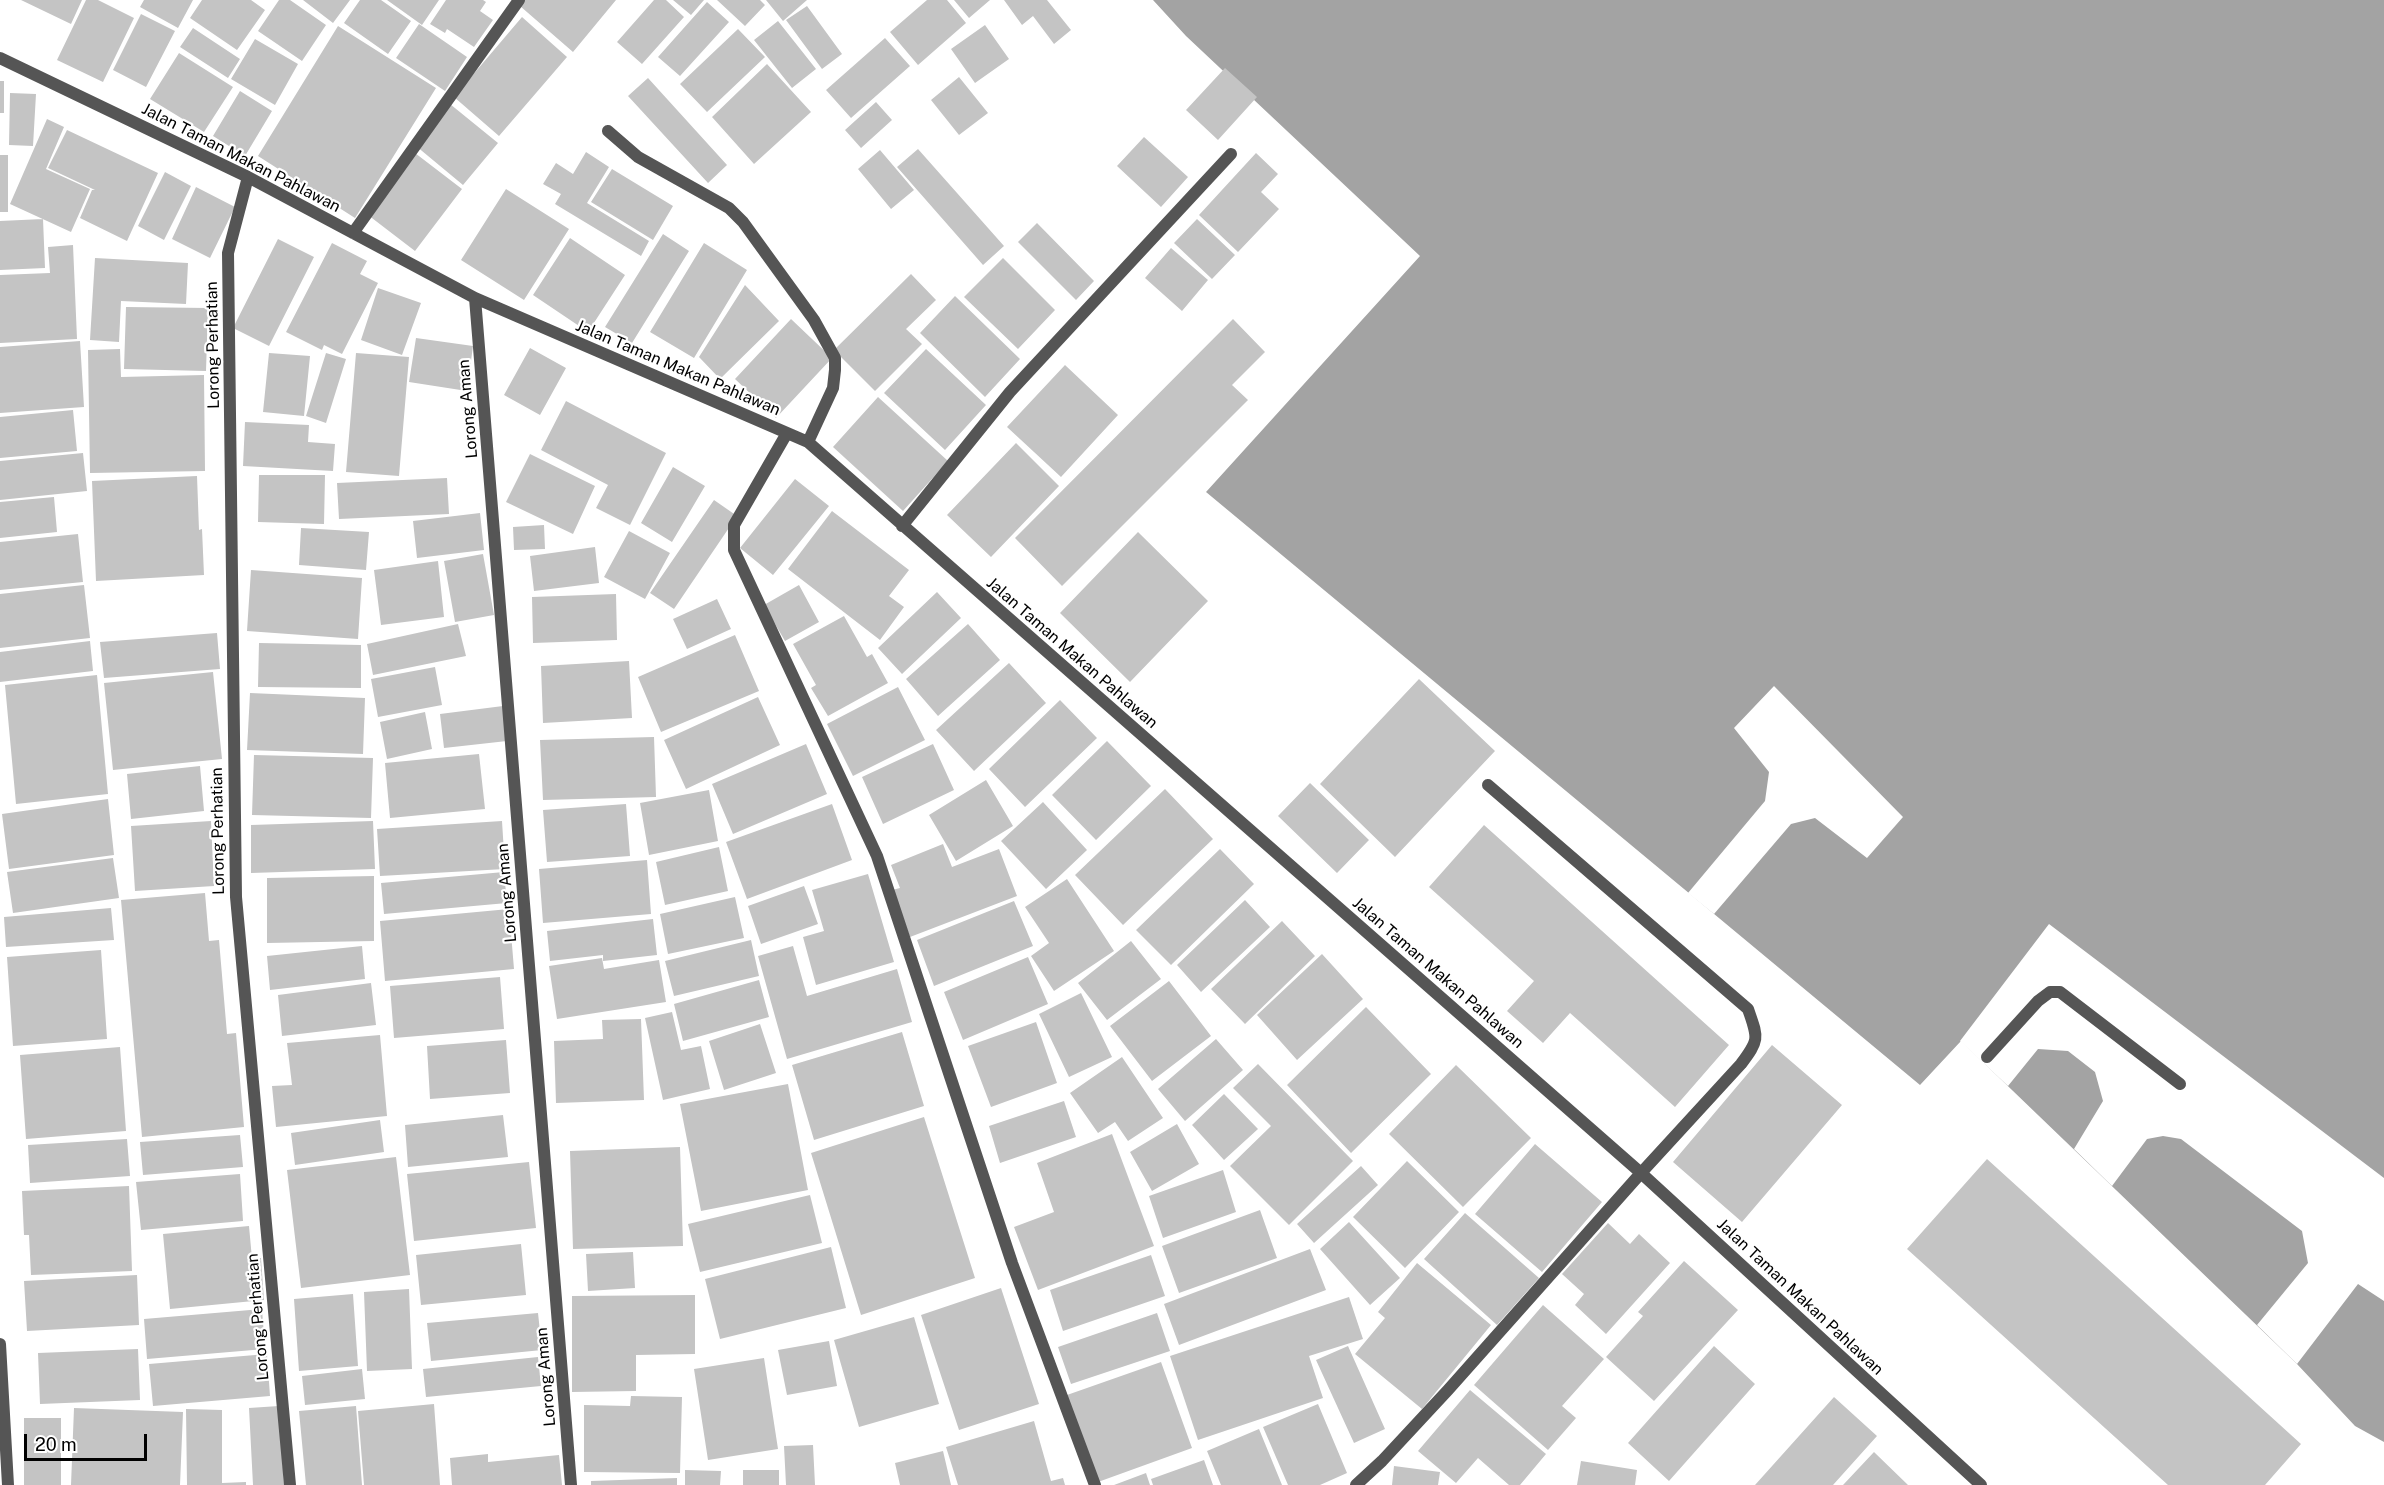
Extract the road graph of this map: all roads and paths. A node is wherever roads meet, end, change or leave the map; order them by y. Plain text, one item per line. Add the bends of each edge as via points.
1 (519, 0) edge
2 (0, 58) edge
3 (608, 131) dead end
4 (1231, 154) dead end
5 (248, 177) junction
6 (352, 233) junction
7 (475, 298) junction
8 (788, 433) junction
9 (808, 442) junction
10 (902, 526) junction
11 (1488, 785) dead end
12 (1987, 1057) dead end
13 (2180, 1084) dead end
14 (1641, 1173) junction
15 (0, 1344) edge
16 (8, 1485) edge
17 (290, 1485) edge
18 (572, 1485) edge
19 (1095, 1485) edge
20 (1356, 1485) edge
21 (1981, 1485) edge

1 - 6 street
2 - 5 street, Jalan Taman Makan Pahlawan
3 - 9 street via 638,158 729,208 814,320 835,358 835,370 832,388
4 - 10 street via 1010,392
5 - 6 street, Jalan Taman Makan Pahlawan
5 - 17 street, Lorong Perhatian via 228,253 236,897
6 - 7 street, Jalan Taman Makan Pahlawan
7 - 8 street, Jalan Taman Makan Pahlawan
7 - 18 street, Lorong Aman
8 - 9 street, Jalan Taman Makan Pahlawan
8 - 19 street via 735,525 734,550 877,856 1012,1263
9 - 10 street, Jalan Taman Makan Pahlawan
10 - 14 street, Jalan Taman Makan Pahlawan
11 - 14 street via 1748,1010 1756,1031 1756,1045
12 - 13 street via 2038,1001 2050,992 2061,992
14 - 20 street via 1448,1390
14 - 21 street, Jalan Taman Makan Pahlawan
15 - 16 street

